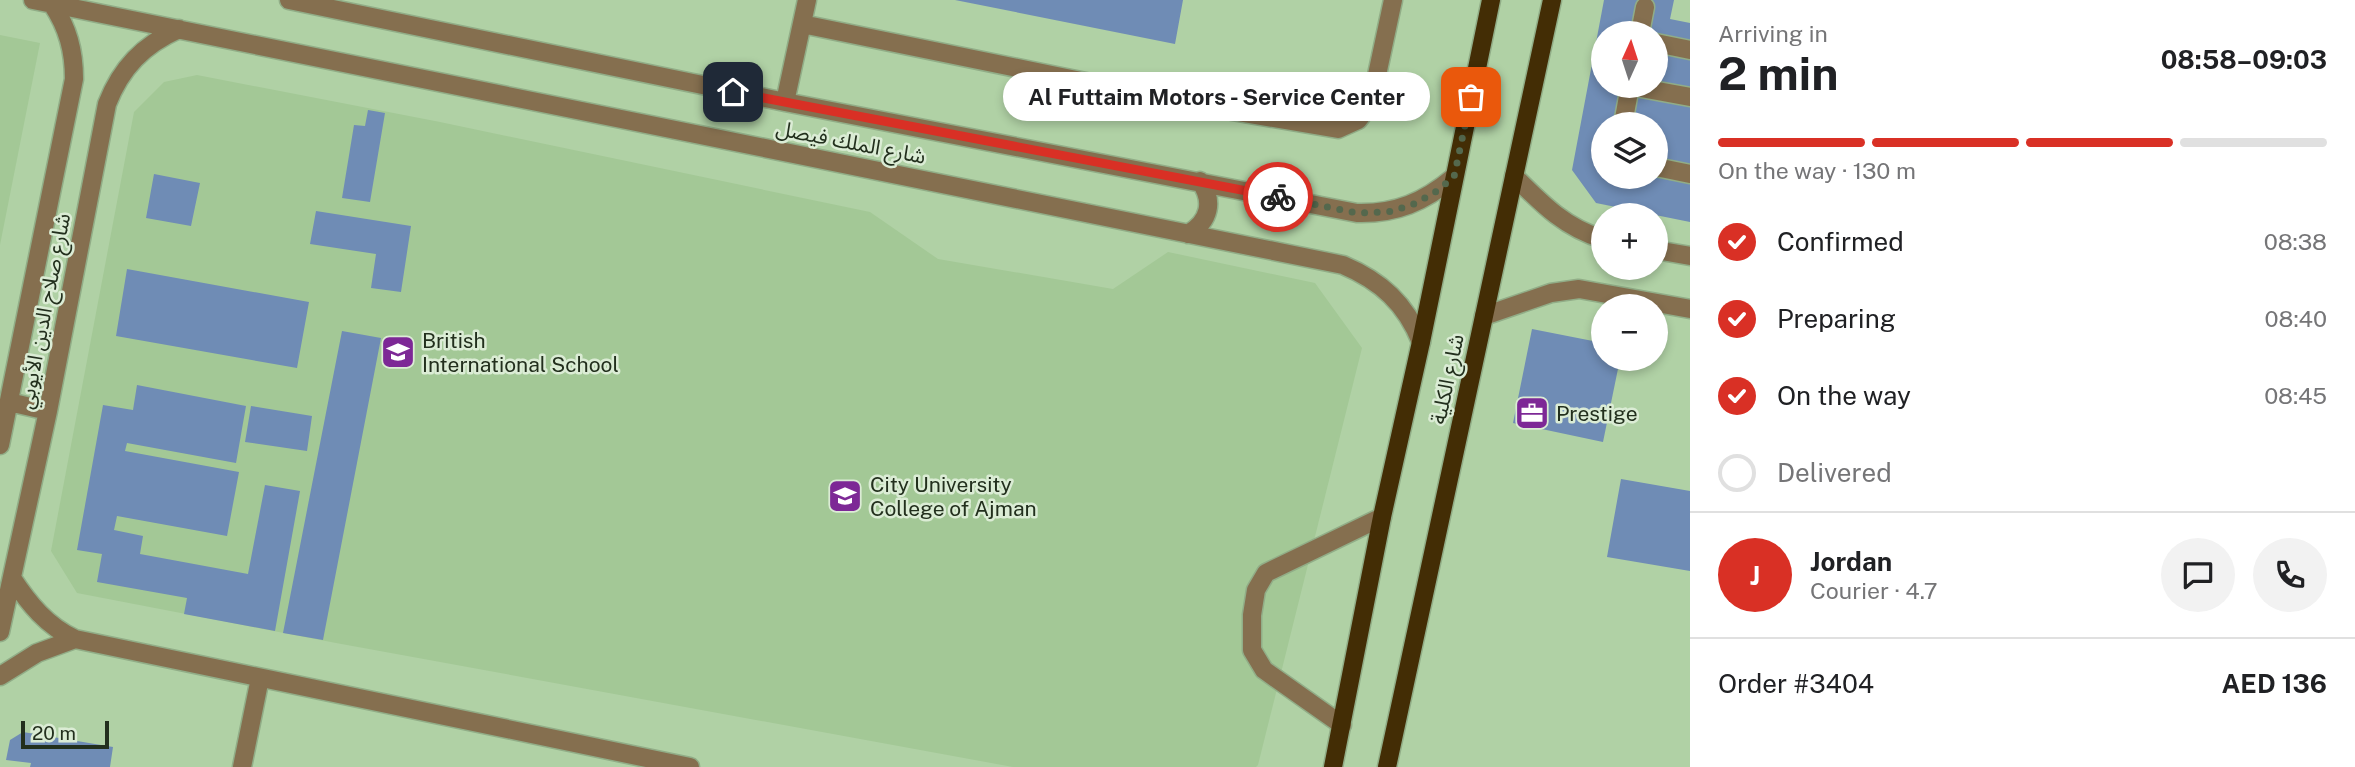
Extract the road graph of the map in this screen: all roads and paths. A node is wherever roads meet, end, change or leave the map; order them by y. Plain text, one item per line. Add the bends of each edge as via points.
1 (33, 0) edge
2 (289, 0) edge
3 (807, 0) edge
4 (1393, 0) edge
5 (1552, 0) edge
6 (52, 4) junction
7 (1488, 6) edge
8 (1645, 7) dead end
9 (1642, 21) edge
10 (802, 24) junction
11 (179, 29) junction
12 (1668, 45) edge
13 (1690, 50) edge
14 (1668, 93) edge
15 (1690, 97) edge
16 (785, 103) junction
17 (1668, 169) edge
18 (1690, 174) edge
19 (1514, 176) junction
20 (1454, 177) junction
21 (1200, 181) junction
22 (1188, 234) junction
23 (1591, 235) edge
24 (1668, 252) edge
25 (1690, 256) edge
26 (1690, 309) edge
27 (1484, 316) junction
28 (1421, 342) junction
29 (9, 402) junction
30 (48, 411) junction
31 (0, 445) edge
32 (1382, 517) junction
33 (12, 578) junction
34 (0, 632) edge
35 (75, 639) junction
36 (0, 676) edge
37 (260, 678) junction
38 (1342, 725) junction
39 (242, 767) edge
40 (690, 767) edge
41 (1333, 767) edge
42 (1387, 767) edge

1 - 6 street, شارع الملك فيصل
2 - 16 street, شارع الملك فيصل
3 - 10 street
4 - 10 street via 1371,103 1358,121 1327,128
5 - 19 main road, شارع الكلية
6 - 11 street, شارع الملك فيصل
6 - 29 street, شارع صلاح الدين الأيوبي via 69,37 74,79
7 - 20 main road, شارع الكلية
8 - 9 street
10 - 16 street
11 - 22 street, شارع الملك فيصل
11 - 30 street, شارع صلاح الدين الأيوبي via 134,58 107,104
12 - 13 street
14 - 15 street
16 - 21 street, شارع الملك فيصل
17 - 18 street
19 - 23 street via 1556,217
19 - 27 main road, شارع الكلية
20 - 21 street, شارع الملك فيصل via 1412,205 1373,213
20 - 28 main road, شارع الكلية
21 - 22 street via 1209,211 1205,221
22 - 28 street, شارع الملك فيصل via 1360,272 1391,293
24 - 25 street
26 - 27 street via 1579,289 1551,293
27 - 42 main road, شارع الكلية
28 - 32 main road, شارع الكلية
29 - 30 street
29 - 31 street, شارع صلاح الدين الأيوبي
30 - 33 street, شارع صلاح الدين الأيوبي
32 - 38 main road, شارع الكلية
32 - 38 street via 1266,573 1256,590 1252,650 1264,670
33 - 34 street, شارع صلاح الدين الأيوبي
33 - 35 street via 42,618
35 - 36 street via 37,653
35 - 37 street
37 - 39 street
37 - 40 street
38 - 41 main road, شارع الكلية

